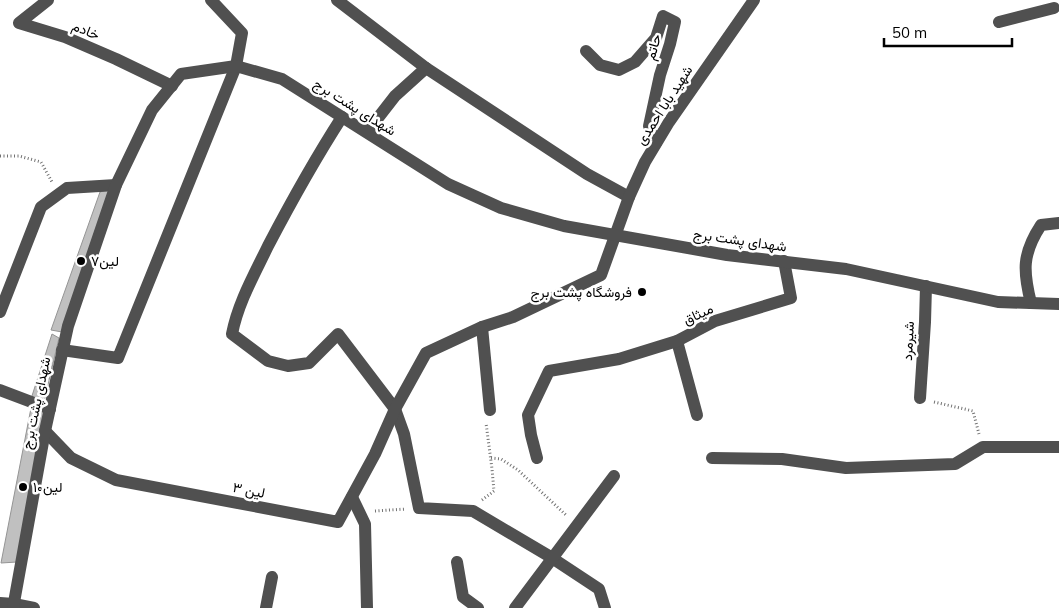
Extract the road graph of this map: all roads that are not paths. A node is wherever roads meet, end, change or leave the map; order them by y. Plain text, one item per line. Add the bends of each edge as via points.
1 (48, 0) edge
2 (211, 0) edge
3 (337, 0) edge
4 (754, 0) edge
5 (1055, 6) edge
6 (999, 22) dead end
7 (586, 51) dead end
8 (236, 66) junction
9 (426, 68) junction
10 (172, 86) junction
11 (342, 117) junction
12 (367, 132) junction
13 (656, 143) junction
14 (116, 185) junction
15 (629, 197) junction
16 (1059, 223) edge
17 (615, 235) junction
18 (784, 262) junction
19 (926, 286) junction
20 (1031, 303) junction
21 (1059, 304) edge
22 (0, 312) edge
23 (482, 327) junction
24 (677, 341) junction
25 (62, 350) junction
26 (0, 390) edge
27 (920, 398) road end
28 (50, 409) junction
29 (395, 409) junction
30 (490, 410) road end
31 (697, 415) dead end
32 (45, 431) junction
33 (1059, 447) edge
34 (537, 458) dead end
35 (712, 458) dead end
36 (614, 476) dead end
37 (352, 497) junction
38 (552, 558) junction
39 (457, 562) dead end
40 (272, 577) dead end
41 (0, 603) edge
42 (14, 606) edge
43 (34, 608) edge
44 (266, 608) edge
45 (367, 608) edge
46 (478, 608) edge
47 (515, 608) edge
48 (605, 608) edge

1 - 10 street, خادم via 19,23 65,37
2 - 8 street via 242,33
3 - 9 street
4 - 13 street, شهید بابا احمدی
5 - 6 street
7 - 13 street, حاتم via 600,65 619,70 636,62 656,38 663,16 675,22 649,126
8 - 10 street, شهدای پشت برج via 181,74
8 - 11 street, شهدای پشت برج via 282,79
8 - 25 street via 118,358
9 - 12 street via 395,96
9 - 15 street via 587,174
10 - 14 street, شهدای پشت برج via 152,110
11 - 12 street, شهدای پشت برج
11 - 29 street via 291,202 248,285 232,334 268,361 288,366 309,363 338,334
12 - 17 street, شهدای پشت برج via 448,184 501,208 564,226
13 - 15 street, شهید بابا احمدی
14 - 22 street via 67,188 41,207
14 - 25 street, شهدای پشت برج
15 - 17 street, شهید بابا احمدی
16 - 20 street via 1041,226 1026,255 1026,282
17 - 18 street, شهدای پشت برج
17 - 23 street, شهید بابا احمدی via 601,275 513,317
18 - 19 street, شهدای پشت برج via 846,269
18 - 24 street, میثاق via 791,298 714,322
19 - 20 street, شهدای پشت برج via 998,302
19 - 27 street, شیرمرد
20 - 21 street, شهدای پشت برج
23 - 29 street, لین ۳ via 426,353
23 - 30 street
24 - 31 street
24 - 34 street, میثاق via 619,359 549,371 528,415
25 - 28 street, شهدای پشت برج
26 - 28 street
28 - 32 street, شهدای پشت برج
29 - 37 street, لین ۳
29 - 38 street via 404,434 419,508 473,511
32 - 37 street, لین ۳ via 71,458 116,480 338,522
32 - 42 street, شهدای پشت برج
33 - 35 street via 982,447 955,464 846,468 782,459
36 - 38 street
37 - 45 street via 365,524
38 - 47 street
38 - 48 street via 599,589
39 - 46 street via 463,596
40 - 44 street
41 - 42 street
42 - 43 street

